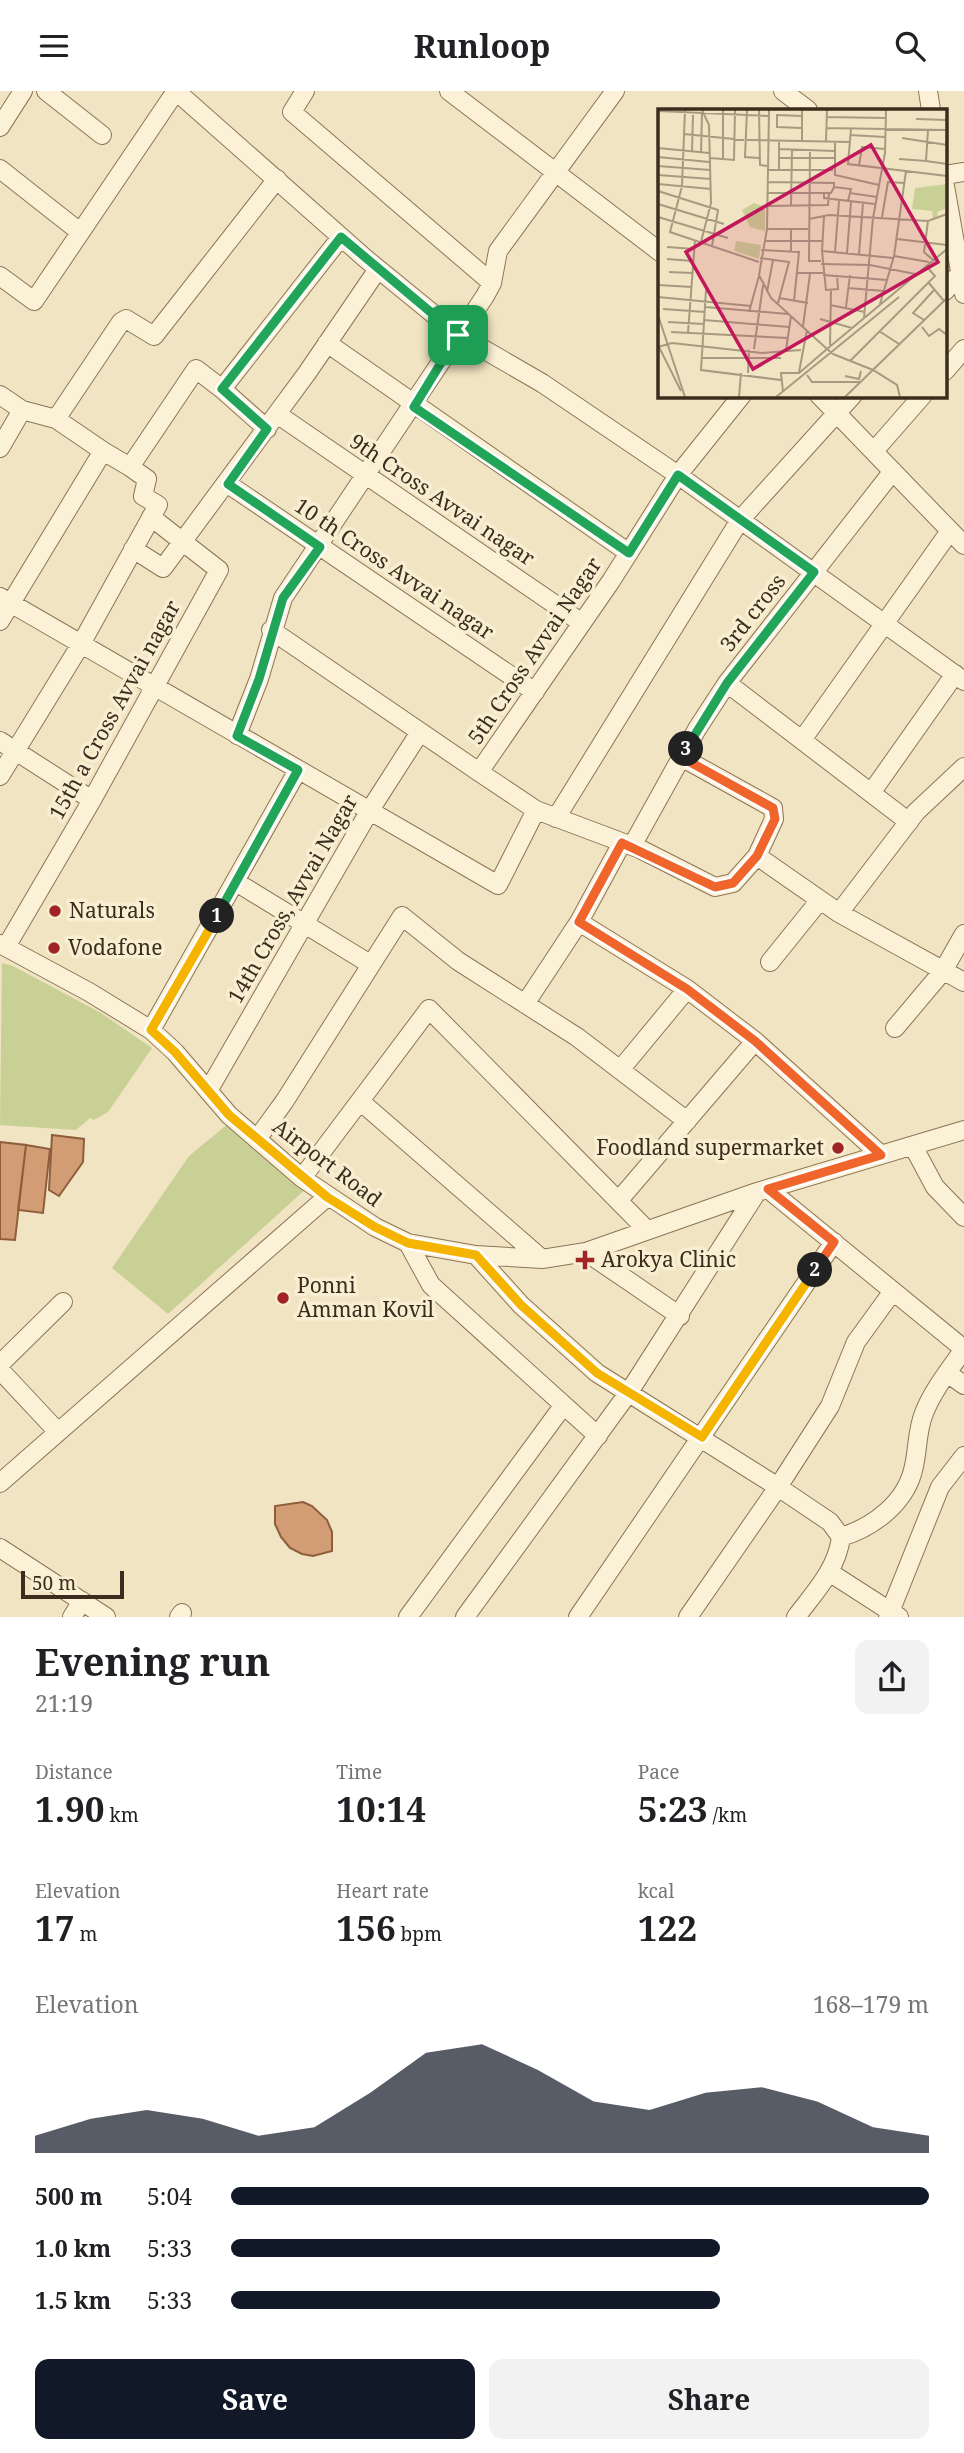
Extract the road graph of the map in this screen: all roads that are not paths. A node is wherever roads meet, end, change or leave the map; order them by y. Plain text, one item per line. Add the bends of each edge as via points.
1 (23, 91) edge
2 (46, 91) edge
3 (176, 91) edge
4 (305, 91) edge
5 (449, 91) edge
6 (615, 91) edge
7 (928, 91) edge
8 (931, 109) edge
9 (0, 127) edge
10 (102, 135) dead end
11 (0, 169) edge
12 (556, 172) junction
13 (964, 172) edge
14 (946, 175) edge
15 (277, 179) junction
16 (946, 192) edge
17 (80, 232) junction
18 (341, 237) junction
19 (658, 250) edge
20 (378, 269) junction
21 (960, 273) junction
22 (0, 276) edge
23 (492, 283) junction
24 (946, 290) edge
25 (964, 294) edge
26 (458, 335) junction
27 (327, 344) junction
28 (964, 349) edge
29 (946, 369) edge
30 (222, 389) junction
31 (0, 395) edge
32 (740, 397) edge
33 (821, 397) edge
34 (851, 397) edge
35 (921, 397) edge
36 (414, 407) junction
37 (22, 410) junction
38 (837, 414) junction
39 (56, 419) junction
40 (272, 421) junction
41 (0, 448) edge
42 (103, 451) junction
43 (874, 451) junction
44 (130, 467) junction
45 (893, 471) junction
46 (678, 475) junction
47 (366, 477) junction
48 (228, 484) junction
49 (151, 517) junction
50 (740, 520) junction
51 (950, 531) junction
52 (184, 540) junction
53 (964, 545) edge
54 (320, 547) junction
55 (133, 549) junction
56 (629, 553) junction
57 (814, 572) junction
58 (5, 600) edge
59 (0, 621) edge
60 (582, 623) junction
61 (885, 623) junction
62 (271, 630) junction
63 (80, 644) junction
64 (959, 678) edge
65 (727, 683) junction
66 (154, 685) junction
67 (535, 692) junction
68 (420, 732) junction
69 (237, 736) junction
70 (802, 740) junction
71 (0, 741) edge
72 (17, 752) junction
73 (681, 757) junction
74 (964, 769) edge
75 (298, 770) junction
76 (479, 772) junction
77 (0, 776) edge
78 (871, 793) junction
79 (92, 800) junction
80 (370, 810) junction
81 (536, 810) junction
82 (556, 818) junction
83 (909, 822) junction
84 (627, 845) junction
85 (757, 856) junction
86 (236, 882) junction
87 (820, 899) junction
88 (839, 913) junction
89 (579, 922) junction
90 (305, 925) junction
91 (964, 933) edge
92 (3, 945) edge
93 (770, 962) dead end
94 (370, 964) junction
95 (943, 971) junction
96 (964, 982) edge
97 (687, 989) junction
98 (525, 1004) junction
99 (895, 1028) dead end
100 (151, 1030) junction
101 (755, 1041) junction
102 (620, 1070) junction
103 (208, 1091) junction
104 (360, 1101) junction
105 (687, 1121) junction
106 (964, 1131) edge
107 (257, 1139) junction
108 (913, 1146) junction
109 (881, 1155) junction
110 (302, 1178) junction
111 (763, 1191) junction
112 (327, 1197) junction
113 (619, 1200) junction
114 (964, 1217) edge
115 (646, 1229) junction
116 (834, 1242) junction
117 (408, 1243) junction
118 (586, 1252) junction
119 (476, 1255) junction
120 (542, 1259) junction
121 (893, 1291) junction
122 (63, 1302) dead end
123 (680, 1316) junction
124 (964, 1349) edge
125 (0, 1364) edge
126 (0, 1370) edge
127 (947, 1373) junction
128 (964, 1385) edge
129 (629, 1392) junction
130 (563, 1406) junction
131 (58, 1432) junction
132 (598, 1436) junction
133 (702, 1437) junction
134 (964, 1456) edge
135 (0, 1483) edge
136 (778, 1487) junction
137 (841, 1537) junction
138 (3, 1557) edge
139 (829, 1572) junction
140 (82, 1601) junction
141 (893, 1615) edge
142 (72, 1616) edge
143 (106, 1616) edge
144 (408, 1616) edge
145 (465, 1616) edge
146 (578, 1616) edge
147 (688, 1616) edge
148 (796, 1616) edge

1 - 9 street
2 - 10 street
3 - 15 street
3 - 17 street
4 - 23 street via 292,112
5 - 12 street
6 - 12 street
7 - 8 street
11 - 17 street
12 - 19 street
12 - 23 street via 498,251
13 - 14 street
15 - 18 street
15 - 39 street via 154,336 126,319 121,323
16 - 21 street
17 - 22 street via 34,301
18 - 20 street
18 - 30 street
20 - 26 street
20 - 27 street
21 - 24 street
21 - 25 street
23 - 26 street
26 - 36 street
26 - 46 street via 542,383
27 - 36 street
27 - 40 street
28 - 29 street
30 - 40 street, 9th Cross Avvai nagar
30 - 44 street, 9th Cross Avvai nagar via 196,369
31 - 37 street
32 - 46 street, 5th Cross Avvai Nagar
33 - 38 street
34 - 38 street
35 - 43 street
36 - 47 street
36 - 56 street
37 - 39 street
37 - 41 street
38 - 43 street
38 - 50 street
39 - 42 street
40 - 47 street, 9th Cross Avvai nagar
40 - 48 street
42 - 44 street
42 - 58 street
43 - 45 street
44 - 49 street via 147,479 143,496 158,505
45 - 51 street
45 - 57 street, 3rd cross
46 - 50 street
46 - 56 street, 5th Cross Avvai Nagar
47 - 54 street
47 - 60 street, 9th Cross Avvai nagar
48 - 52 street
48 - 54 street, 10 th Cross Avvai nagar
49 - 52 street, 15th a Cross Avvai nagar
49 - 55 street
50 - 57 street
50 - 82 street
51 - 53 street
51 - 61 street
52 - 55 street via 163,568
52 - 66 street, 15th a Cross Avvai nagar via 219,570
54 - 62 street via 283,598
54 - 67 street, 10 th Cross Avvai nagar
55 - 63 street
56 - 60 street, 5th Cross Avvai Nagar
57 - 61 street
57 - 65 street, 3rd cross
58 - 59 street
58 - 63 street
60 - 67 street, 5th Cross Avvai Nagar
61 - 64 street
61 - 70 street
62 - 68 street, 5th Cross Avvai Nagar
62 - 69 street via 259,679
63 - 66 street
63 - 72 street
64 - 78 street
65 - 70 street
65 - 73 street, 3rd cross
66 - 69 street
66 - 79 street, 15th a Cross Avvai nagar
67 - 76 street, 5th Cross Avvai Nagar
68 - 76 street, 5th Cross Avvai Nagar
68 - 80 street, 14th Cross, Avvai Nagar
69 - 75 street
70 - 78 street
71 - 72 street
72 - 77 street
72 - 79 street
73 - 84 street, 3rd cross
73 - 85 street via 773,808 775,819
74 - 83 street
75 - 80 street
75 - 86 street
76 - 81 street
78 - 83 street
79 - 92 street, 15th a Cross Avvai nagar
80 - 81 street via 498,885
80 - 90 street, 14th Cross, Avvai Nagar
81 - 82 street
82 - 84 street
83 - 88 street
84 - 85 street via 715,887 733,883
84 - 89 street, 3rd cross
85 - 87 street
86 - 90 street
86 - 100 street
87 - 88 street
87 - 93 street
88 - 95 street
89 - 97 street
89 - 98 street, 3rd cross
90 - 94 street
90 - 103 street, 14th Cross, Avvai Nagar
91 - 95 street
92 - 100 street, Airport Road
94 - 98 street via 401,916 458,961
94 - 107 street
95 - 96 street
95 - 99 street
97 - 101 street
97 - 102 street
98 - 102 street
100 - 103 street, Airport Road
101 - 105 street
101 - 109 street
102 - 105 street
103 - 107 street, Airport Road
104 - 110 street
104 - 113 street via 429,1009
104 - 120 street
105 - 113 street
106 - 108 street, Airport Road
107 - 110 street, Airport Road
108 - 109 street, Airport Road
108 - 114 street via 935,1187
109 - 111 street, Airport Road
110 - 112 street, Airport Road
111 - 115 street, Airport Road
111 - 116 street
111 - 123 street
112 - 117 street, Airport Road
112 - 131 street
113 - 115 street
115 - 118 street, Airport Road
116 - 121 street
116 - 133 street
117 - 119 street, Airport Road
117 - 130 street via 431,1285
118 - 120 street, Airport Road
118 - 123 street
119 - 120 street, Airport Road
119 - 129 street via 569,1349
121 - 124 street
121 - 136 street via 856,1342 830,1406
122 - 125 street
123 - 129 street
124 - 127 street
126 - 131 street
127 - 128 street
127 - 137 street via 925,1411 914,1468 893,1505 878,1521
129 - 132 street
129 - 133 street
130 - 132 street
130 - 144 street
131 - 135 street
132 - 145 street
133 - 136 street
133 - 146 street
134 - 141 street via 932,1502
136 - 137 street via 830,1522
136 - 147 street
137 - 139 street
138 - 140 street
139 - 141 street
139 - 148 street
140 - 142 street
140 - 143 street

